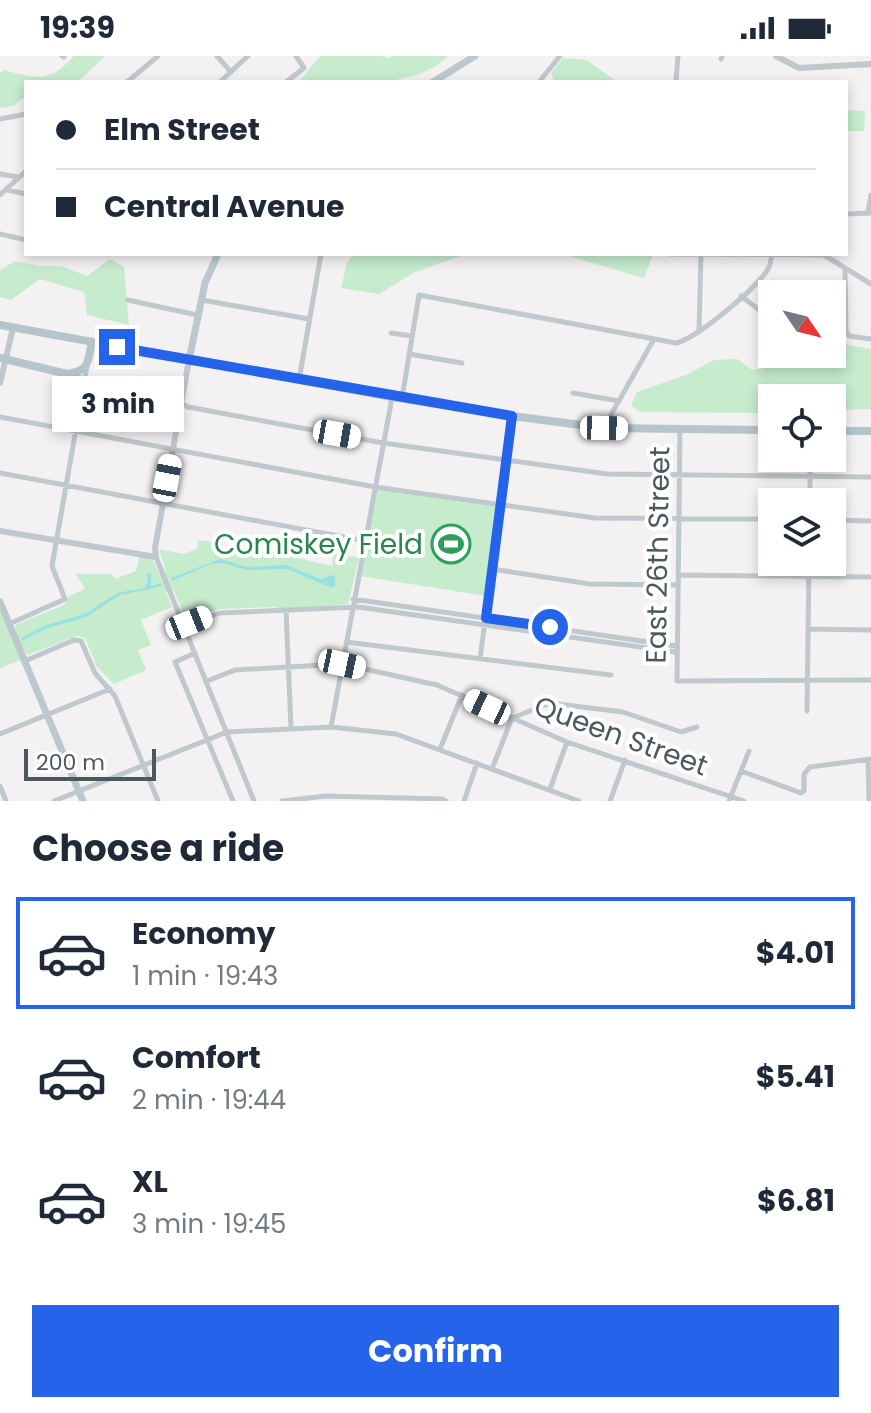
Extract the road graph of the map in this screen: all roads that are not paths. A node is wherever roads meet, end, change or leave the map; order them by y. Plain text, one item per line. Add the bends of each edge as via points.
1 (158, 56) edge
2 (217, 56) edge
3 (248, 56) edge
4 (296, 56) edge
5 (475, 56) edge
6 (560, 56) edge
7 (678, 56) edge
8 (776, 56) edge
9 (871, 64) edge
10 (231, 72) junction
11 (129, 80) edge
12 (222, 80) edge
13 (289, 80) edge
14 (436, 80) edge
15 (541, 80) edge
16 (676, 80) edge
17 (24, 114) edge
18 (0, 119) edge
19 (24, 172) edge
20 (0, 174) edge
21 (18, 177) junction
22 (6, 190) junction
23 (24, 194) edge
24 (0, 195) edge
25 (871, 195) edge
26 (870, 212) edge
27 (848, 214) edge
28 (0, 234) edge
29 (24, 240) edge
30 (217, 256) edge
31 (321, 256) edge
32 (701, 256) edge
33 (772, 256) edge
34 (826, 256) edge
35 (845, 267) junction
36 (871, 284) edge
37 (741, 296) junction
38 (128, 300) dead end
39 (201, 300) junction
40 (758, 309) edge
41 (197, 315) junction
42 (309, 319) junction
43 (0, 325) edge
44 (13, 328) junction
45 (699, 332) junction
46 (391, 333) dead end
47 (412, 336) junction
48 (654, 339) junction
49 (871, 339) edge
50 (92, 342) junction
51 (409, 354) junction
52 (3, 359) edge
53 (189, 360) junction
54 (462, 363) dead end
55 (87, 365) junction
56 (67, 374) junction
57 (85, 380) junction
58 (299, 380) junction
59 (0, 383) edge
60 (573, 393) dead end
61 (392, 397) junction
62 (402, 398) junction
63 (619, 401) junction
64 (181, 403) junction
65 (512, 416) junction
66 (0, 417) edge
67 (604, 428) junction
68 (680, 429) junction
69 (758, 430) edge
70 (76, 431) junction
71 (846, 431) edge
72 (871, 431) edge
73 (383, 443) junction
74 (173, 450) junction
75 (506, 460) junction
76 (0, 473) edge
77 (679, 474) junction
78 (810, 475) junction
79 (871, 477) edge
80 (67, 485) junction
81 (375, 487) junction
82 (810, 488) edge
83 (164, 504) junction
84 (500, 505) junction
85 (678, 519) junction
86 (758, 519) edge
87 (846, 520) edge
88 (871, 521) edge
89 (0, 531) edge
90 (57, 540) junction
91 (365, 541) junction
92 (156, 557) junction
93 (492, 569) junction
94 (678, 575) junction
95 (758, 575) edge
96 (809, 576) edge
97 (840, 576) edge
98 (871, 577) edge
99 (678, 585) junction
100 (353, 599) junction
101 (0, 602) edge
102 (352, 606) junction
103 (286, 610) junction
104 (486, 621) junction
105 (9, 624) junction
106 (184, 625) junction
107 (809, 629) junction
108 (871, 630) edge
109 (346, 642) junction
110 (676, 649) junction
111 (195, 653) junction
112 (480, 659) junction
113 (25, 661) junction
114 (342, 664) junction
115 (288, 668) junction
116 (611, 675) dead end
117 (808, 679) junction
118 (871, 680) edge
119 (207, 681) junction
120 (110, 689) junction
121 (462, 695) junction
122 (807, 711) dead end
123 (47, 714) junction
124 (512, 718) junction
125 (331, 727) junction
126 (697, 727) dead end
127 (291, 728) junction
128 (227, 732) junction
129 (0, 734) edge
130 (207, 739) junction
131 (567, 742) junction
132 (440, 749) junction
133 (749, 751) dead end
134 (869, 759) edge
135 (625, 760) junction
136 (477, 763) junction
137 (143, 765) junction
138 (492, 769) junction
139 (741, 771) junction
140 (0, 786) edge
141 (550, 790) junction
142 (79, 792) junction
143 (310, 799) edge
144 (379, 799) edge
145 (730, 799) edge
146 (6, 801) edge
147 (54, 801) edge
148 (83, 801) edge
149 (158, 801) edge
150 (233, 801) edge
151 (254, 801) edge
152 (282, 801) edge
153 (446, 801) edge
154 (464, 801) edge
155 (577, 801) edge
156 (610, 801) edge
157 (744, 801) edge
158 (869, 801) edge

1 - 11 street
2 - 10 street
3 - 10 street
4 - 13 street via 304,68
5 - 14 main road
6 - 15 street
7 - 16 street
8 - 9 street via 799,68
10 - 12 street
17 - 18 street
19 - 21 street
20 - 21 street
21 - 22 street
22 - 23 street
22 - 24 street
25 - 26 street
26 - 27 street
28 - 29 street
30 - 39 main road
31 - 42 street
32 - 45 street
33 - 37 street via 766,272
34 - 35 street
35 - 36 street
35 - 49 street via 846,331
37 - 40 street
37 - 45 street
38 - 41 street
39 - 41 main road
39 - 42 street
41 - 53 main road
42 - 58 street
43 - 44 main road
44 - 50 main road
44 - 52 street
45 - 48 street via 676,343
46 - 47 street
47 - 48 street via 419,295
47 - 51 street
48 - 63 street
50 - 53 main road
50 - 55 main road
51 - 54 street
51 - 62 street
52 - 56 main road
52 - 59 street
53 - 58 main road
53 - 64 street
55 - 56 main road
55 - 57 street
56 - 57 street
57 - 64 street
57 - 70 street
58 - 61 main road
60 - 63 street
61 - 62 main road
61 - 73 street
62 - 65 main road
63 - 67 street
64 - 73 street
64 - 74 street
65 - 67 main road
65 - 75 street
66 - 70 street
67 - 68 main road
68 - 69 main road
68 - 77 street, East 26th Street
70 - 74 street
70 - 80 street
71 - 72 main road
73 - 75 street
73 - 81 street
74 - 81 street
74 - 83 street
75 - 77 street via 607,474
75 - 84 street
76 - 80 street
77 - 78 street
77 - 85 street, East 26th Street
78 - 79 street
78 - 82 street
80 - 83 street
80 - 90 street
81 - 84 street
81 - 91 street
83 - 91 street
83 - 92 street
84 - 85 street via 595,518
84 - 93 street
85 - 86 street
85 - 94 street, East 26th Street
87 - 88 street
89 - 90 street
90 - 92 street
90 - 105 street via 52,566 65,599
91 - 100 street
92 - 106 street
93 - 99 street via 590,584
93 - 104 street
94 - 95 street
94 - 99 street, East 26th Street
96 - 107 street
97 - 98 street
99 - 110 street, East 26th Street
100 - 102 street
100 - 104 street
101 - 105 main road
102 - 103 street
102 - 104 street
102 - 109 street
103 - 106 street via 217,613
103 - 115 street
104 - 110 street
104 - 112 street
105 - 113 main road
106 - 111 street
107 - 108 street
107 - 117 street
109 - 112 street
109 - 114 street
110 - 117 street, East 26th Street via 677,681
111 - 119 street
111 - 130 street via 175,662
112 - 116 street
113 - 120 street via 79,640 95,673
113 - 123 main road
114 - 115 street, Queen Street
114 - 121 street, Queen Street
114 - 125 street
115 - 119 street, Queen Street via 235,670
115 - 127 street
117 - 118 street
117 - 122 street
119 - 128 street
120 - 123 street
120 - 137 street
121 - 124 street, Queen Street
121 - 132 street
123 - 129 street
123 - 142 main road
124 - 126 street via 550,703 623,712 681,732
124 - 131 street, Queen Street
124 - 138 street
125 - 127 street
125 - 132 street via 396,734
127 - 128 street
128 - 130 street
128 - 151 street
130 - 137 street
130 - 150 street
131 - 135 street, Queen Street
131 - 141 street
132 - 136 street
133 - 139 street
134 - 139 street, Queen Street via 814,765 804,774 801,793
134 - 158 street
135 - 145 street, Queen Street
135 - 156 street
136 - 138 street
136 - 154 street
137 - 142 street
137 - 149 street
138 - 141 street
139 - 145 street
140 - 146 street
141 - 155 street
142 - 147 street
142 - 148 main road
143 - 144 street
143 - 152 street
144 - 153 street
145 - 157 street, Queen Street

